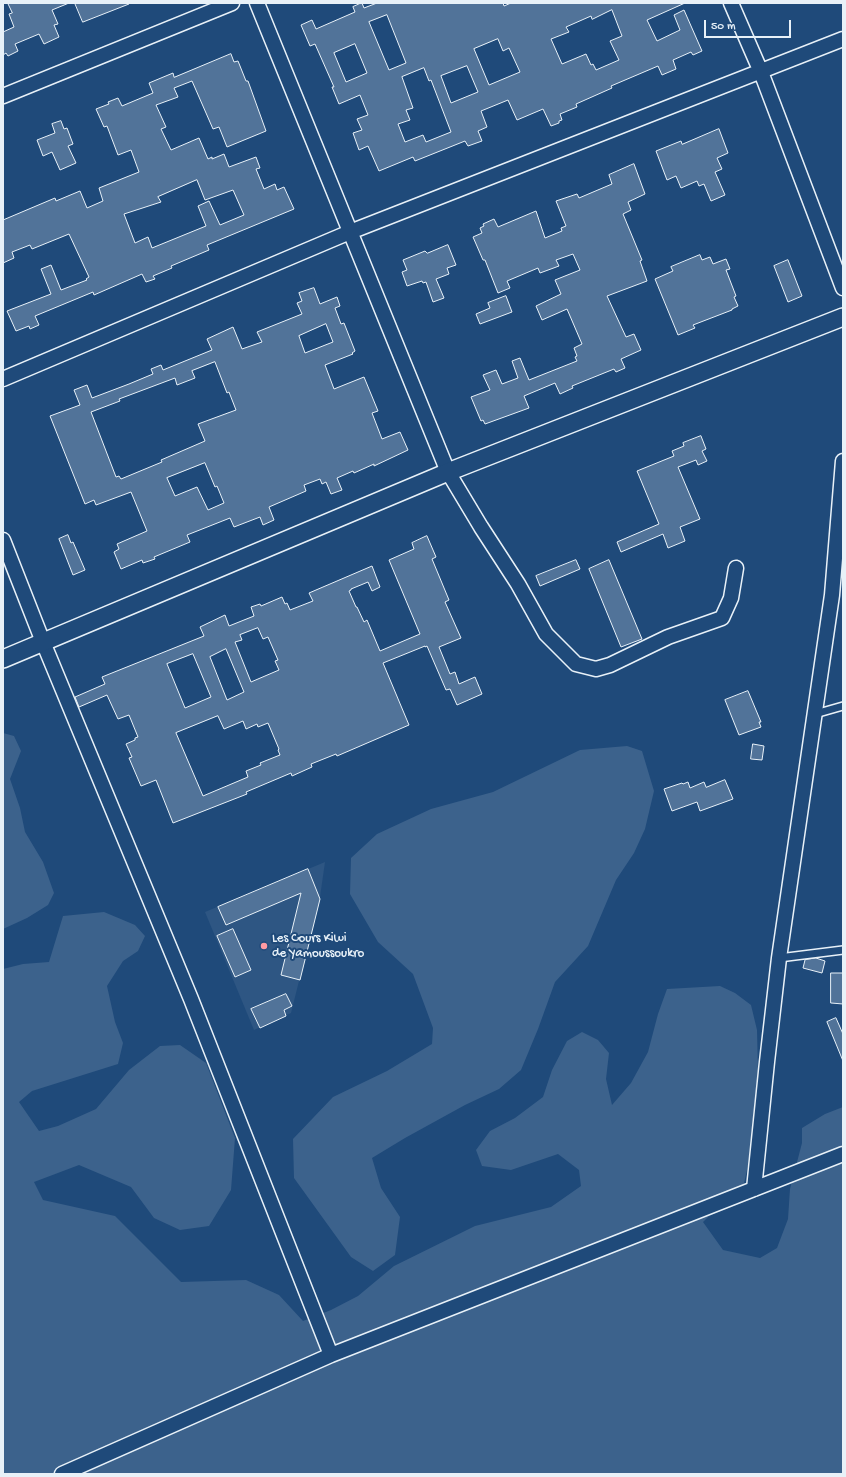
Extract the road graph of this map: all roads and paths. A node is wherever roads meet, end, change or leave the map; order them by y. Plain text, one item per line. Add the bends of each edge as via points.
1 (232, 3) edge
2 (258, 3) edge
3 (731, 3) edge
4 (843, 39) edge
5 (761, 72) junction
6 (3, 96) edge
7 (350, 232) junction
8 (843, 288) edge
9 (843, 317) edge
10 (3, 378) edge
11 (843, 461) edge
12 (448, 472) junction
13 (3, 540) edge
14 (736, 568) dead end
15 (42, 642) junction
16 (3, 659) edge
17 (843, 706) edge
18 (815, 714) junction
19 (843, 950) edge
20 (779, 958) junction
21 (843, 1154) edge
22 (754, 1188) junction
23 (331, 1355) junction
24 (62, 1474) edge

1 - 6 street
2 - 7 street
3 - 5 street
4 - 5 street
5 - 7 street
5 - 8 street
7 - 10 street
7 - 12 street
9 - 12 street
11 - 18 street via 832,595
12 - 14 street via 546,634 576,664 596,669 610,665 668,637 722,618 732,598
12 - 15 street
13 - 15 street
15 - 16 street
15 - 23 street via 191,999
17 - 18 lane
18 - 20 street
19 - 20 lane
20 - 22 street
21 - 22 street
22 - 23 street
23 - 24 street

